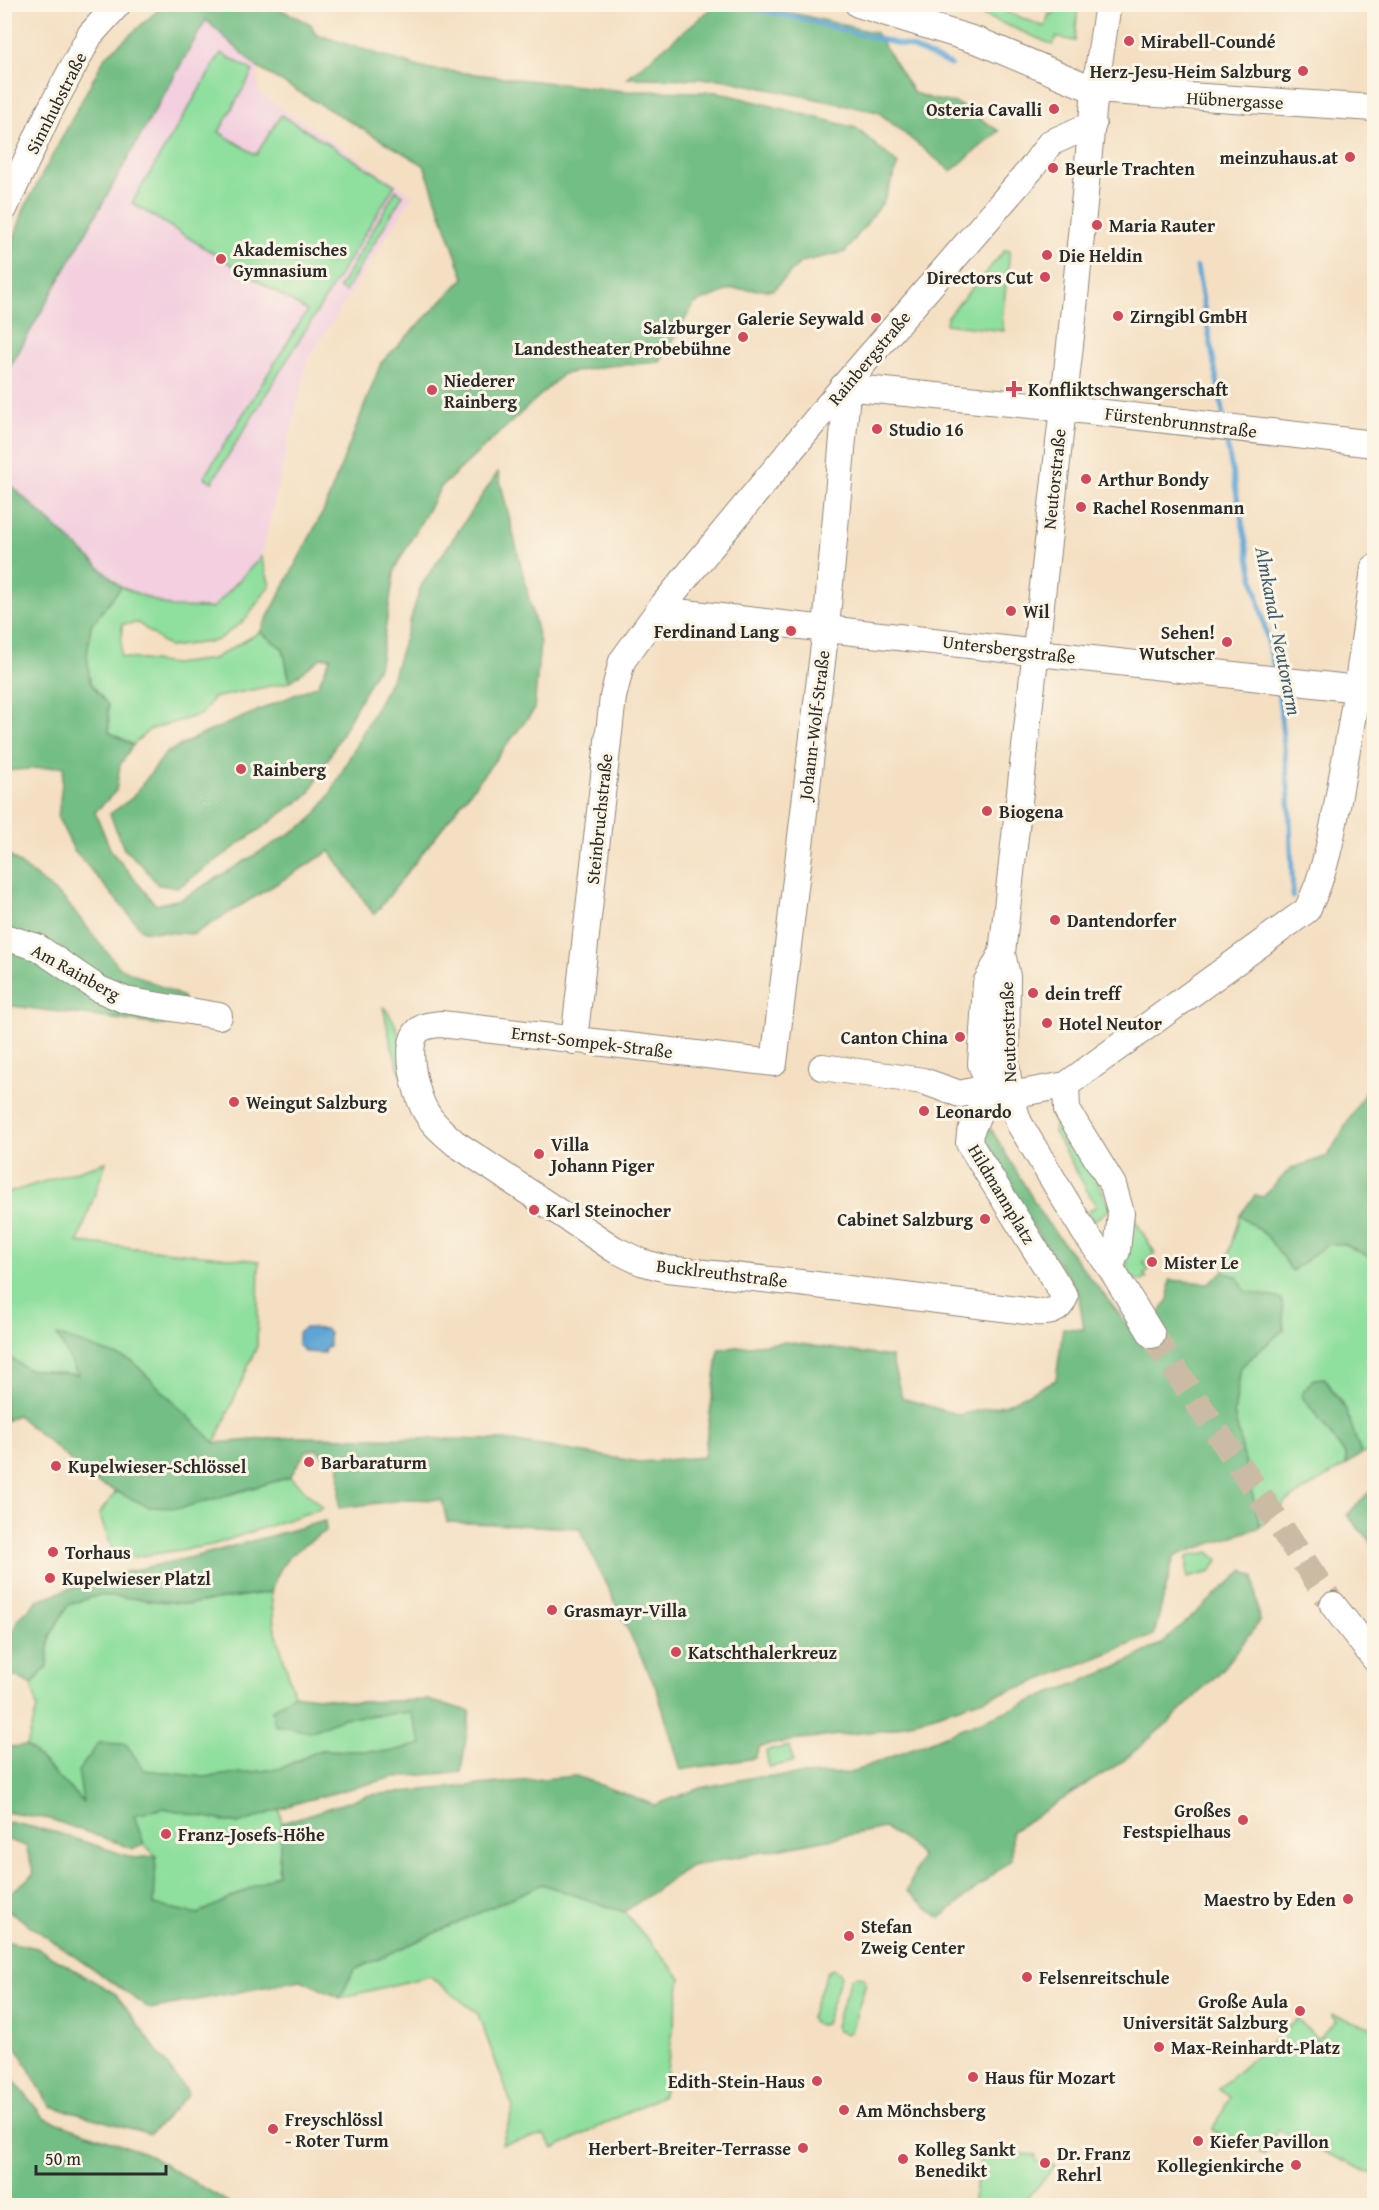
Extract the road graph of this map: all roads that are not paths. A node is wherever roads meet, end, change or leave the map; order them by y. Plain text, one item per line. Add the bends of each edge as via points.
1 (118, 4) edge
2 (858, 4) edge
3 (1108, 4) edge
4 (1095, 90) junction
5 (1374, 108) edge
6 (1093, 124) junction
7 (4, 209) edge
8 (843, 387) junction
9 (1062, 408) junction
10 (1374, 444) edge
11 (1374, 568) edge
12 (659, 610) junction
13 (826, 627) junction
14 (1035, 651) junction
15 (1358, 689) junction
16 (4, 937) edge
17 (219, 1016) dead end
18 (414, 1036) joint
19 (574, 1041) junction
20 (774, 1062) joint
21 (822, 1067) dead end
22 (1066, 1085) junction
23 (1000, 1091) junction
24 (1110, 1267) junction
25 (1065, 1297) joint
26 (1152, 1335) tunnel mouth
27 (1333, 1605) tunnel mouth
28 (1374, 1658) edge

1 - 7 street, Sinnhubstraße via 85,45
2 - 4 street, Hübnergasse via 981,42
3 - 4 street, Neutorstraße
4 - 5 street, Hübnergasse
4 - 6 street, Neutorstraße
6 - 8 street, Rainbergstraße via 1050,142
6 - 9 street, Neutorstraße
8 - 9 street, Fürstenbrunnstraße
8 - 12 street, Rainbergstraße
8 - 13 street, Johann-Wolf-Straße via 846,404
9 - 10 street, Fürstenbrunnstraße
9 - 14 street, Neutorstraße
11 - 15 street
12 - 13 street, Untersbergstraße
12 - 19 street, Steinbruchstraße via 622,661 616,679
13 - 14 street, Untersbergstraße
13 - 20 street, Johann-Wolf-Straße
14 - 15 street, Untersbergstraße
14 - 23 street, Neutorstraße via 1002,953 986,983 981,1064
15 - 22 street via 1331,841 1322,879 1306,910
16 - 17 street, Am Rainberg via 37,947 99,989 125,1000
18 - 19 street, Ernst-Sompek-Straße via 426,1026 441,1024
18 - 25 street, Bucklreuthstraße via 413,1081 435,1126 614,1249 641,1262 667,1269 1045,1313 1056,1310
19 - 20 street, Ernst-Sompek-Straße
21 - 23 street via 923,1081 960,1094
22 - 23 street
22 - 24 street via 1067,1110 1113,1185 1121,1213
23 - 24 street via 1085,1233
23 - 25 street, Hildmannplatz via 970,1133 969,1143
24 - 26 street
27 - 28 street

